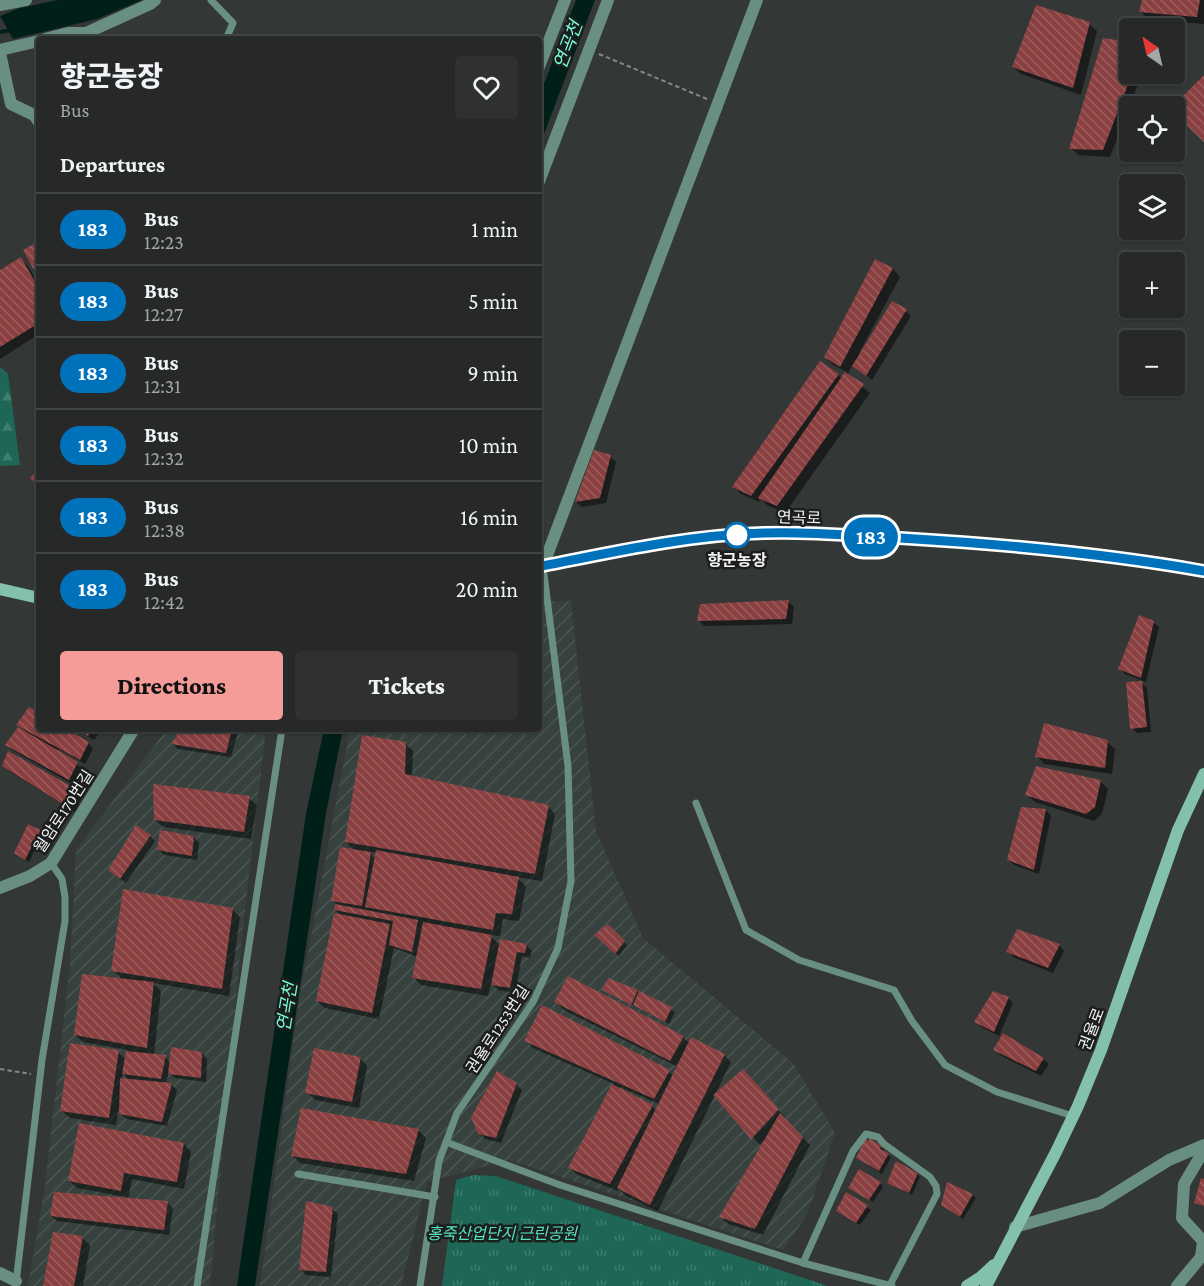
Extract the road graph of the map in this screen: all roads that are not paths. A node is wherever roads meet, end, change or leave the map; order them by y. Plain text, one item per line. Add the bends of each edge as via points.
1 (26, 0) edge
2 (154, 0) edge
3 (211, 0) edge
4 (565, 0) edge
5 (608, 0) edge
6 (758, 0) edge
7 (0, 5) edge
8 (56, 36) edge
9 (227, 36) edge
10 (36, 41) edge
11 (0, 52) edge
12 (542, 59) edge
13 (36, 118) edge
14 (542, 173) edge
15 (542, 564) edge
16 (542, 567) edge
17 (1203, 571) edge
18 (542, 574) edge
19 (0, 589) edge
20 (36, 597) edge
21 (132, 732) edge
22 (282, 732) edge
23 (1204, 774) edge
24 (696, 803) dead end
25 (51, 863) junction
26 (0, 888) edge
27 (1073, 1116) junction
28 (446, 1142) junction
29 (1204, 1145) edge
30 (1204, 1150) edge
31 (298, 1174) dead end
32 (435, 1197) junction
33 (1015, 1227) junction
34 (1001, 1258) junction
35 (803, 1263) junction
36 (0, 1273) edge
37 (16, 1283) edge
38 (874, 1283) edge
39 (197, 1286) edge
40 (420, 1286) edge
41 (891, 1286) edge
42 (967, 1286) edge
43 (986, 1286) edge
44 (1177, 1286) edge

1 - 7 street
2 - 8 street via 86,33
3 - 9 lane via 233,23
4 - 12 street
5 - 14 street
6 - 15 street
10 - 11 street
11 - 13 street via 11,104
16 - 17 street, 연곡로 via 644,546 764,533 1029,547
18 - 28 lane, 권율로1253번길 via 568,766 571,881 558,948 533,1002 457,1113
19 - 20 street
21 - 25 street, 월암로170번길
22 - 39 lane
23 - 27 street, 권율로 via 1179,830 1105,1040
24 - 27 lane via 746,930 799,960 894,990 945,1065 997,1092
25 - 26 street, 월암로170번길
25 - 37 lane via 62,879 64,921 40,1075
27 - 33 street, 권율로
28 - 32 lane, 권율로1253번길 via 439,1161
28 - 35 lane via 560,1185
29 - 33 street via 1169,1160 1100,1203
30 - 44 street via 1184,1184 1182,1218 1203,1241 1202,1257
31 - 32 lane
32 - 40 lane, 권율로1253번길
33 - 34 street, 권율로
34 - 42 street
34 - 43 street, 권율로
35 - 38 lane
35 - 41 lane via 853,1151 866,1134 878,1137 930,1177 938,1194
36 - 37 street
38 - 41 lane

